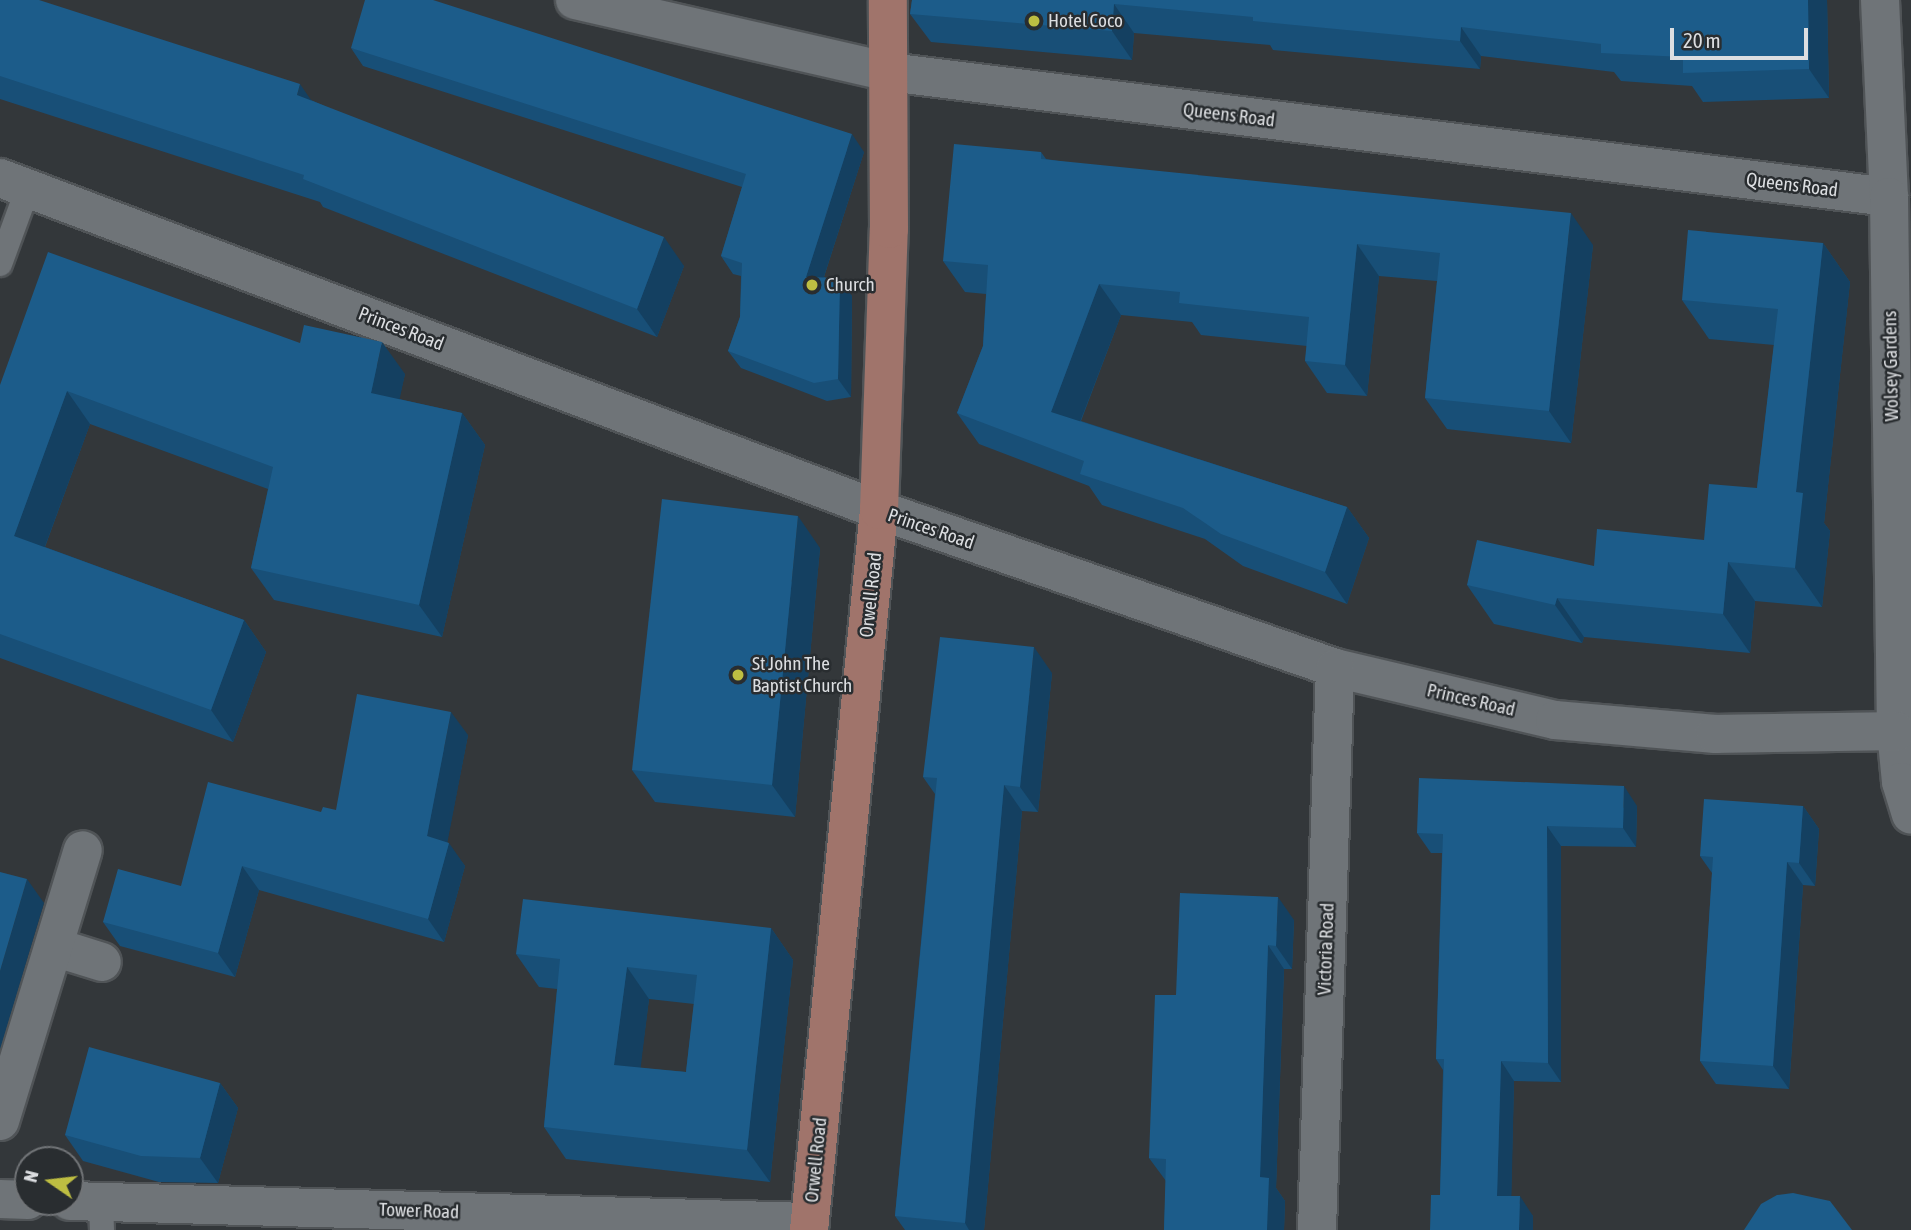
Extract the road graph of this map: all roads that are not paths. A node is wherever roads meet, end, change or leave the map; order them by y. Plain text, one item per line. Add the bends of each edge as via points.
1 (575, 0) edge
2 (888, 0) edge
3 (1880, 0) edge
4 (889, 72) junction
5 (14, 183) edge
6 (1889, 197) junction
7 (0, 264) edge
8 (879, 510) junction
9 (1335, 668) junction
10 (1896, 731) junction
11 (1911, 815) edge
12 (83, 850) dead end
13 (54, 947) junction
14 (102, 961) dead end
15 (0, 1121) edge
16 (91, 1211) edge
17 (809, 1226) edge
18 (1317, 1230) edge

1 - 4 street, Queens Road
2 - 4 main road, Orwell Road
3 - 6 street, Wolsey Gardens
4 - 6 street, Queens Road
4 - 8 main road, Orwell Road
5 - 7 lane
5 - 8 street, Princes Road
6 - 10 street, Wolsey Gardens
8 - 9 street, Princes Road
8 - 17 main road, Orwell Road
9 - 10 street, Princes Road via 1555,720 1716,734
9 - 18 street, Victoria Road
10 - 11 street, Wolsey Gardens via 1901,782
12 - 13 street
13 - 14 street
13 - 15 street
16 - 17 street, Tower Road

